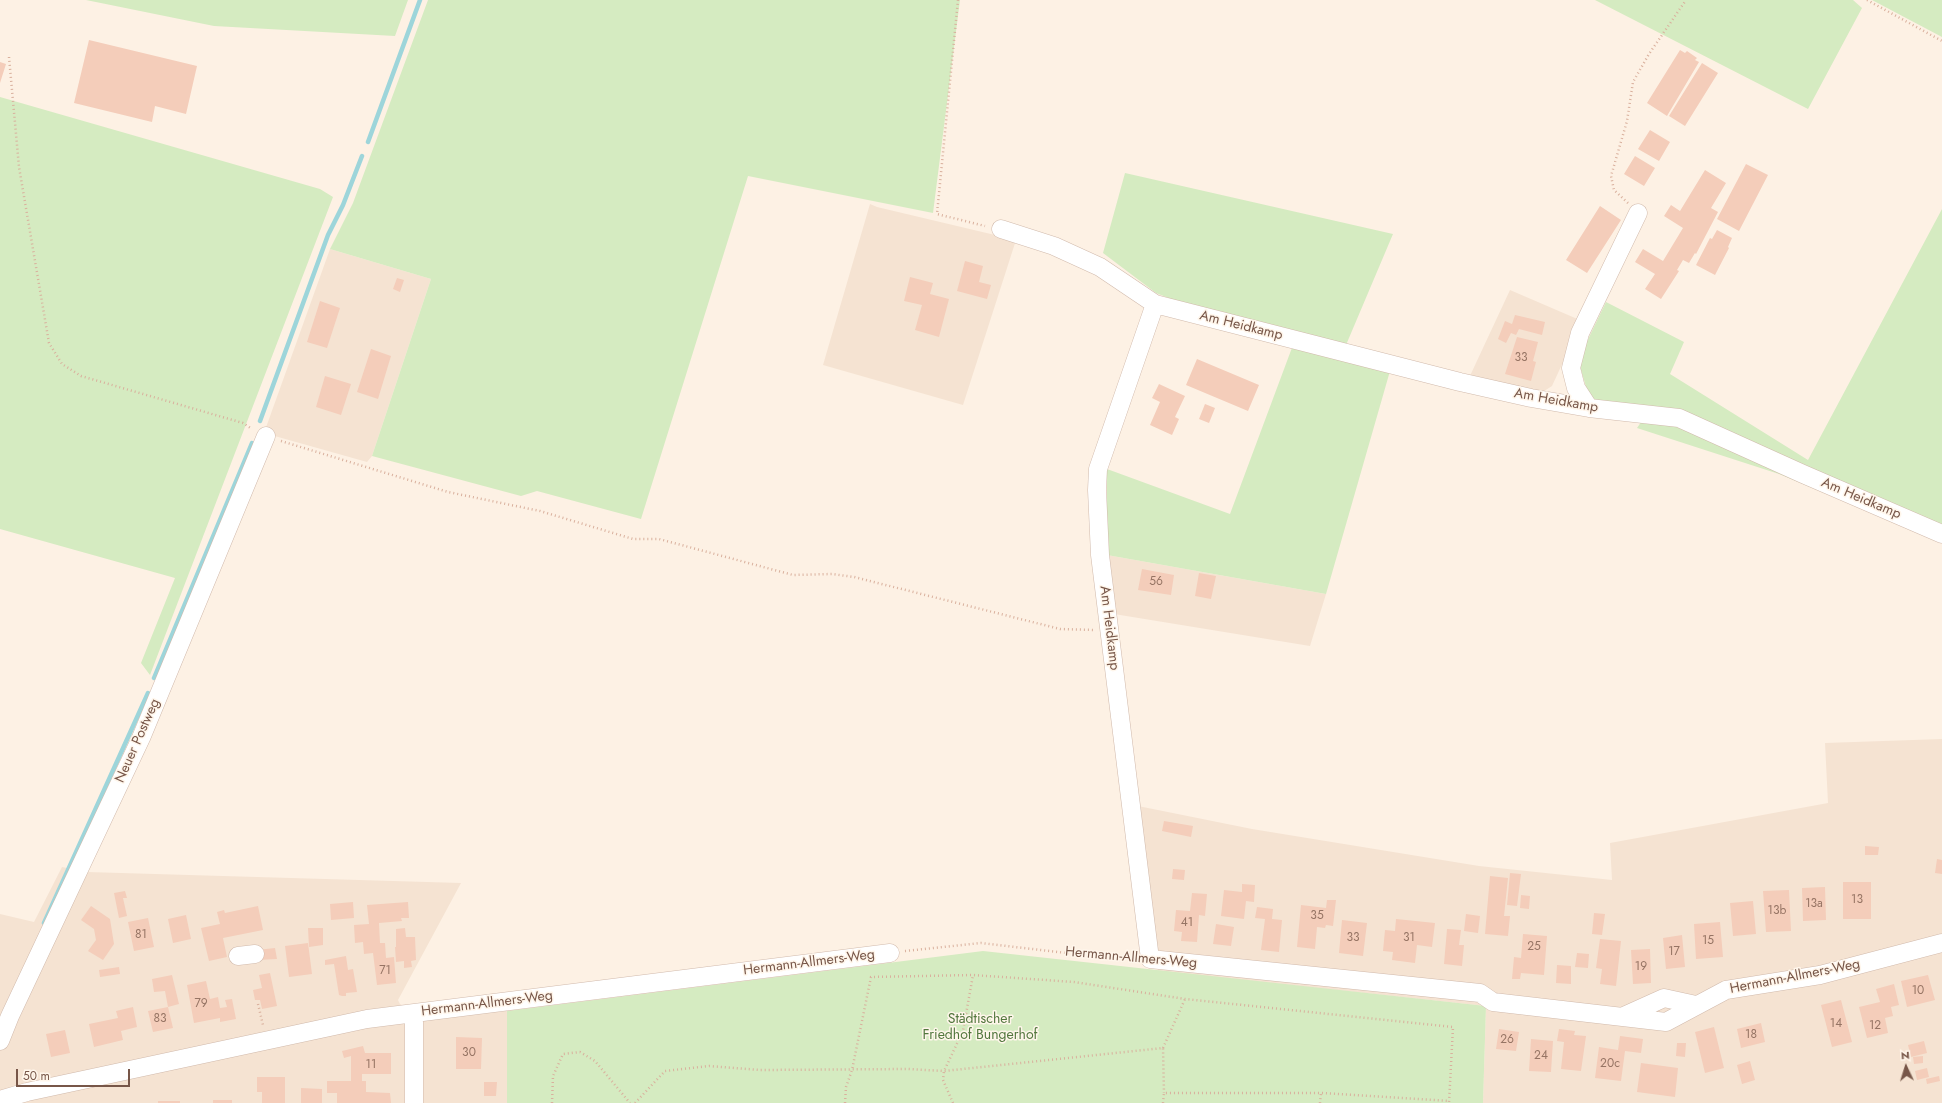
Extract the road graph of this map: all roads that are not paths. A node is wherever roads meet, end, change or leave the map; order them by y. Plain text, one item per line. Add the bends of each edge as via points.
1 (1638, 213) road end
2 (1001, 230) road end
3 (1155, 304) junction
4 (1590, 408) junction
5 (266, 436) road end
6 (1942, 534) edge
7 (1942, 943) edge
8 (890, 953) road end
9 (1150, 959) joint
10 (414, 1013) junction
11 (0, 1040) edge
12 (0, 1100) edge
13 (414, 1103) edge

1 - 4 street via 1580,333 1571,368 1576,388
2 - 3 street, Am Heidkamp via 1054,246 1100,267
3 - 4 street, Am Heidkamp via 1460,382
3 - 9 street, Am Heidkamp via 1098,469 1097,490 1100,555
4 - 6 street, Am Heidkamp via 1679,418
5 - 11 street, Neuer Postweg via 141,738
7 - 9 street, Hermann-Allmers-Weg via 1820,975 1726,990 1666,1022 1493,1002 1480,993
8 - 10 street, Hermann-Allmers-Weg
10 - 12 street, Hermann-Allmers-Weg via 367,1019
10 - 13 street

